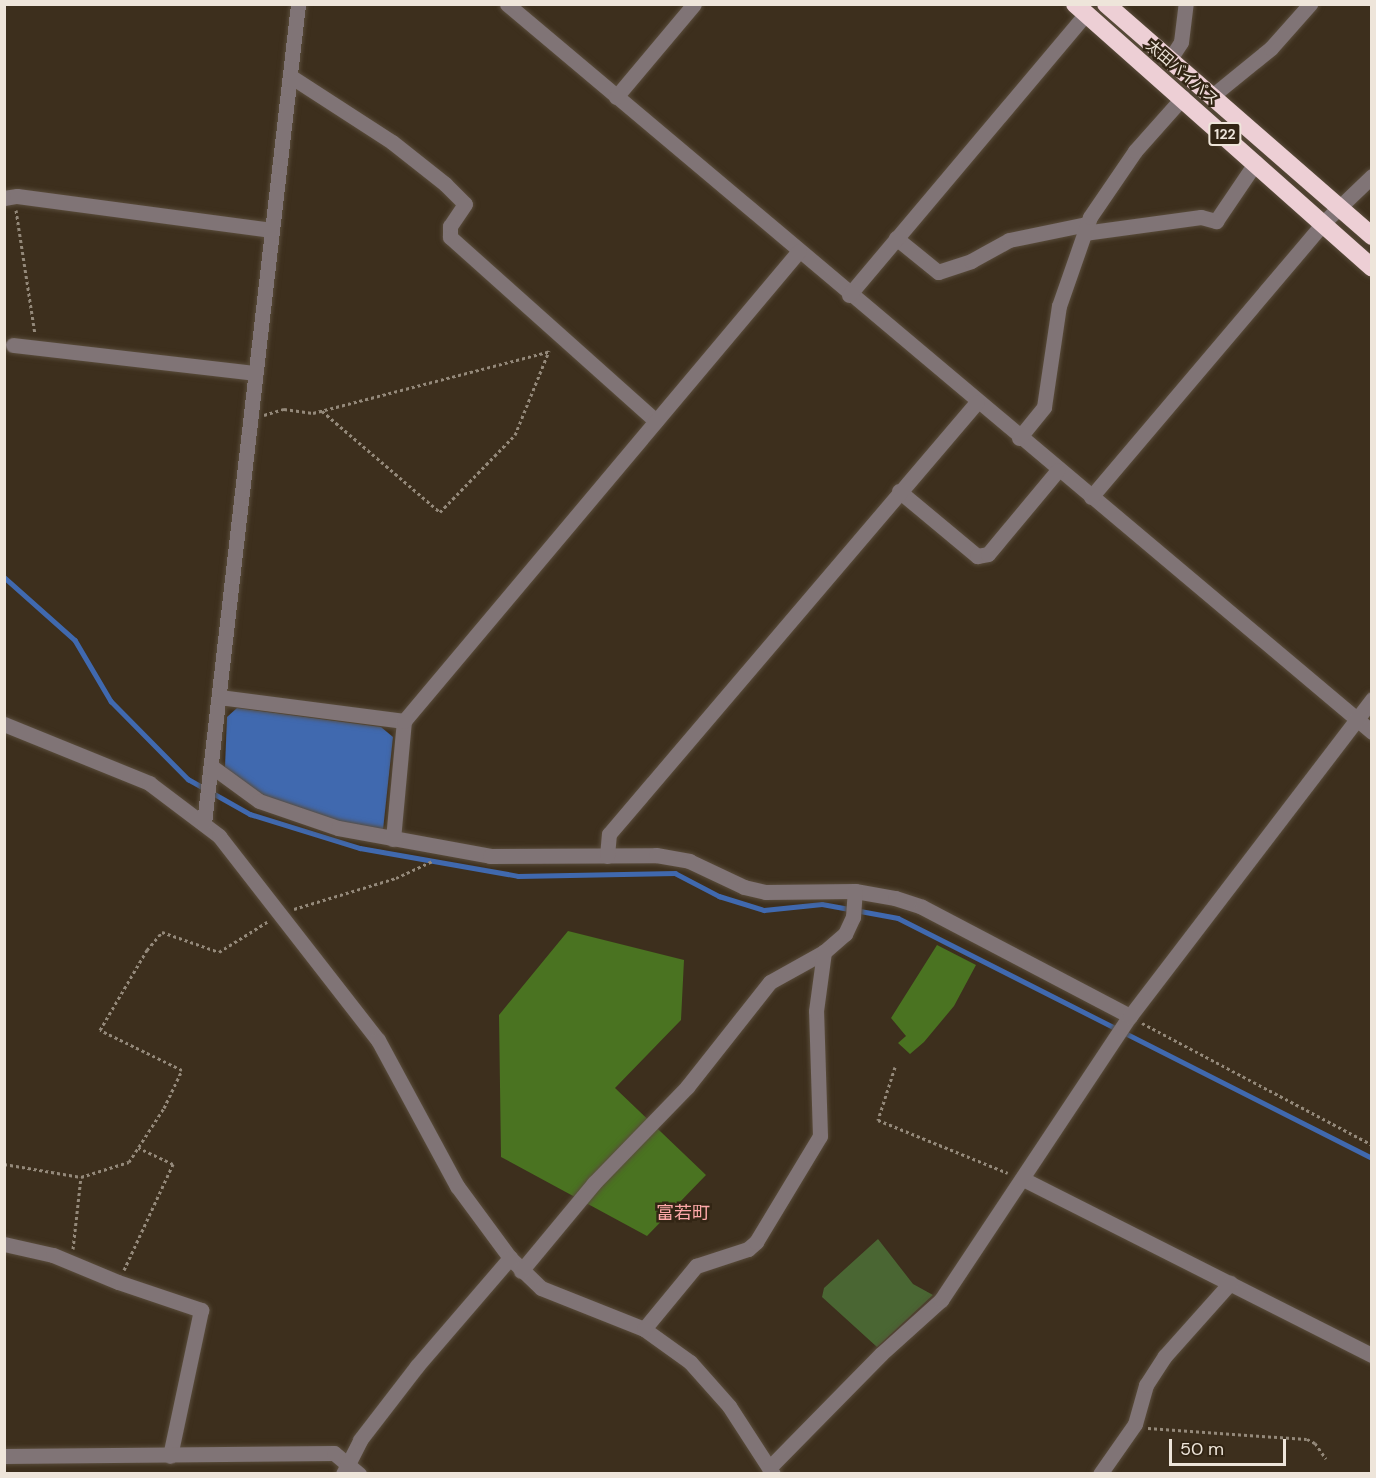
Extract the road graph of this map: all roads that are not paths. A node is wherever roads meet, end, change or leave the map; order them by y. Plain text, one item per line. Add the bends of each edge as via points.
1 (298, 4) edge
2 (507, 4) edge
3 (694, 4) edge
4 (1106, 4) edge
5 (1186, 4) edge
6 (1310, 4) edge
7 (1080, 9) edge
8 (1170, 59) junction
9 (290, 76) junction
10 (1212, 96) junction
11 (616, 97) junction
12 (1183, 97) junction
13 (1256, 162) junction
14 (1371, 176) edge
15 (9, 197) edge
16 (1338, 205) junction
17 (1323, 223) junction
18 (1086, 229) junction
19 (272, 230) junction
20 (1371, 236) edge
21 (896, 238) junction
22 (799, 251) junction
23 (1371, 268) edge
24 (849, 295) junction
25 (13, 345) dead end
26 (255, 373) junction
27 (977, 402) junction
28 (656, 421) junction
29 (1019, 438) junction
30 (1058, 470) junction
31 (899, 491) junction
32 (1091, 497) junction
33 (219, 697) junction
34 (1371, 699) edge
35 (1356, 719) junction
36 (404, 721) junction
37 (4, 724) edge
38 (1371, 732) edge
39 (211, 766) junction
40 (204, 823) junction
41 (393, 839) junction
42 (607, 856) junction
43 (854, 904) junction
44 (824, 952) junction
45 (1128, 1019) junction
46 (1023, 1179) junction
47 (4, 1244) edge
48 (510, 1258) junction
49 (521, 1271) junction
50 (1230, 1283) junction
51 (644, 1329) junction
52 (1371, 1355) edge
53 (4, 1456) edge
54 (170, 1456) junction
55 (349, 1470) edge
56 (771, 1471) edge
57 (1100, 1473) edge

1 - 9 street
2 - 11 street
3 - 11 street
4 - 8 highway, 太田バイパス / 122
5 - 8 street via 1181,42
6 - 10 street via 1271,48
7 - 12 highway, 太田バイパス / 122
7 - 21 street
8 - 10 highway, 太田バイパス / 122
9 - 19 street
9 - 28 street via 392,142 465,204 450,226 450,237
10 - 16 highway, 太田バイパス / 122
11 - 22 street
12 - 13 highway, 太田バイパス / 122
12 - 18 street via 1135,151
13 - 17 highway, 太田バイパス / 122
13 - 18 street via 1216,221 1202,217
14 - 16 street
15 - 19 street
16 - 17 street
16 - 20 highway, 太田バイパス / 122
17 - 23 highway, 太田バイパス / 122
17 - 32 street
18 - 21 street via 1009,240 971,261 938,272
18 - 29 street via 1059,306 1044,407
19 - 26 street
21 - 24 street
22 - 24 street
22 - 28 street
24 - 27 street
25 - 26 street
26 - 33 street
27 - 29 street
27 - 31 street
28 - 36 street
29 - 30 street
30 - 31 street via 988,554 976,556
30 - 32 street
31 - 42 street via 609,834
32 - 35 street
33 - 36 street
33 - 39 street
34 - 35 street
35 - 38 street
35 - 45 street
36 - 41 street
37 - 40 street via 149,783
39 - 40 street
39 - 41 street via 259,801 288,813
40 - 48 street via 281,913 378,1040 457,1186
41 - 42 street via 520,858
42 - 43 street via 656,855 689,861 744,887
43 - 44 street via 845,934
43 - 45 street via 922,907
44 - 49 street via 770,982 687,1087 594,1183
44 - 51 street via 816,1011 820,1136 756,1242 748,1249 696,1266
45 - 46 street
46 - 50 street
46 - 56 street via 941,1300 881,1354
47 - 54 street via 72,1263 201,1310
48 - 49 street
48 - 55 street via 417,1366
49 - 51 street via 541,1288
50 - 52 street
50 - 57 street via 1165,1356 1146,1385 1135,1424
51 - 56 street via 690,1362 712,1386
53 - 54 street
54 - 55 street via 334,1453

